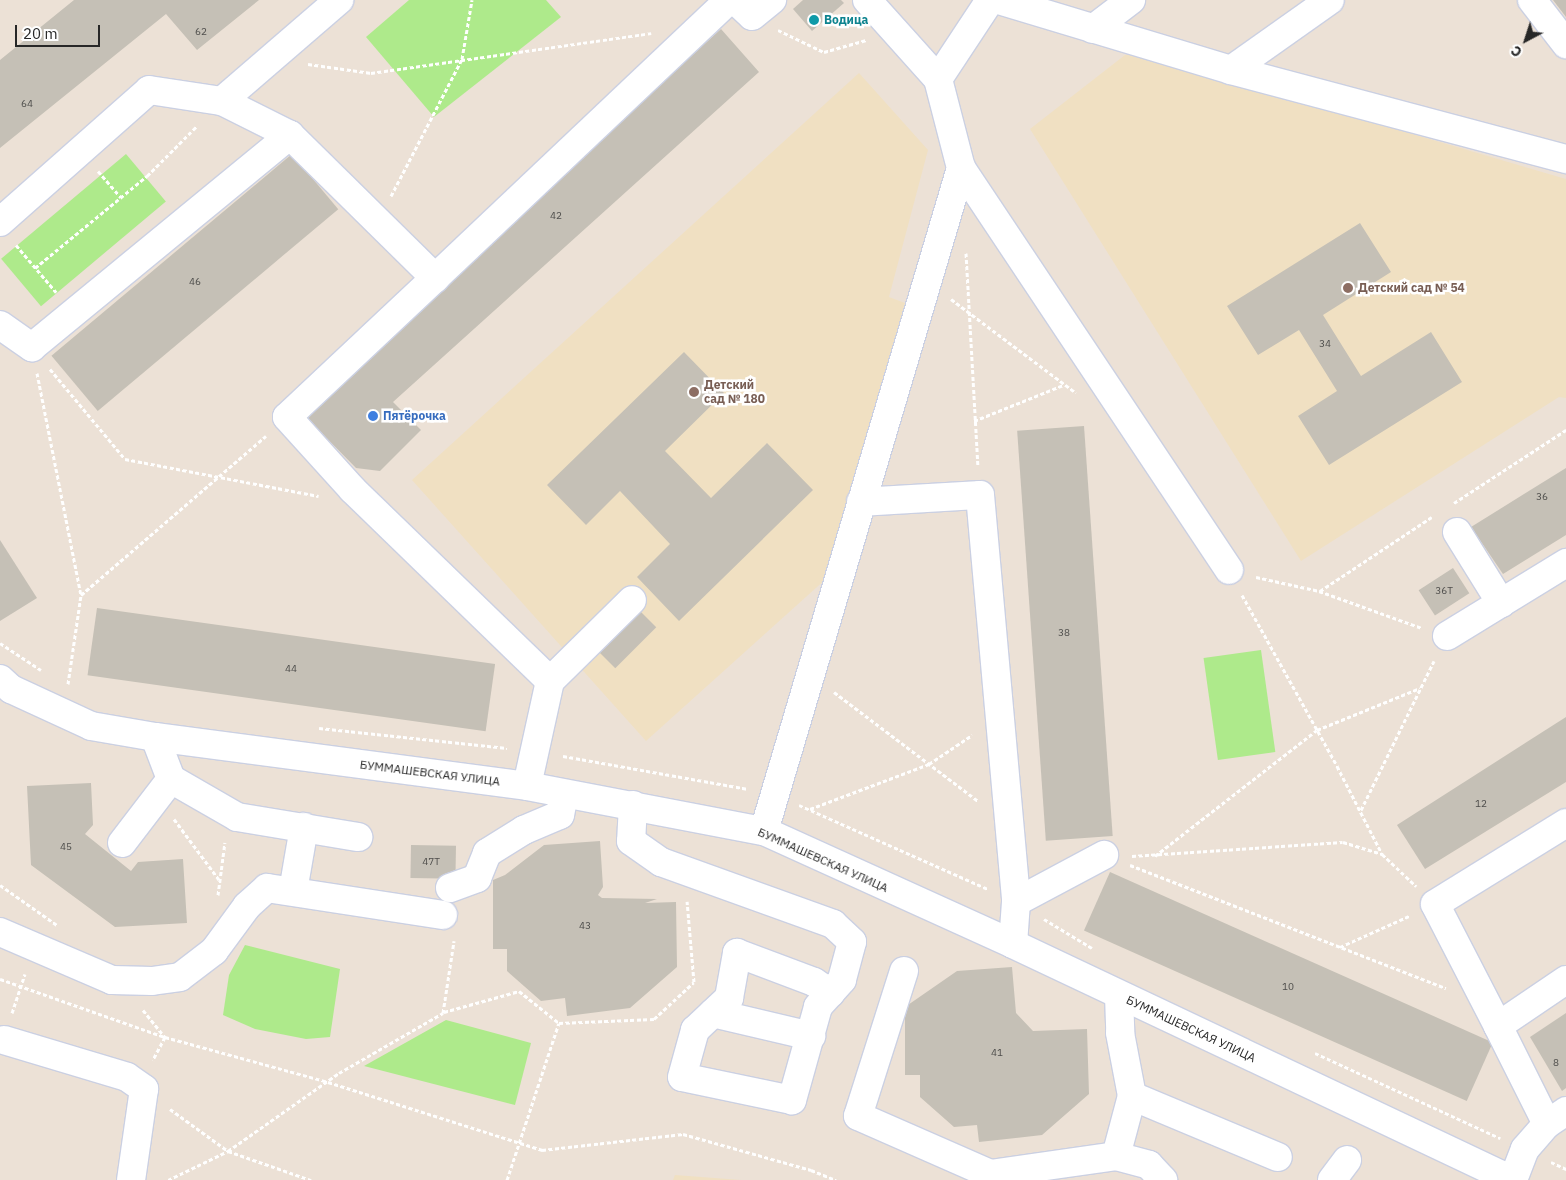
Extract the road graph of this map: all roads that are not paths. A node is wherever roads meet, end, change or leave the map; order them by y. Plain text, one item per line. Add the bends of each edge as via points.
1 (339, 0) edge
2 (729, 0) edge
3 (867, 0) edge
4 (990, 0) edge
5 (999, 0) edge
6 (1131, 0) edge
7 (1330, 0) edge
8 (1532, 0) edge
9 (1093, 29) junction
10 (1566, 44) edge
11 (1231, 70) junction
12 (938, 78) junction
13 (222, 101) junction
14 (290, 135) junction
15 (1559, 150) edge
16 (961, 168) junction
17 (6, 232) edge
18 (435, 278) junction
19 (0, 325) edge
20 (861, 502) junction
21 (1457, 532) dead end
22 (1566, 563) edge
23 (1229, 570) road end
24 (632, 600) dead end
25 (1501, 603) junction
26 (1447, 636) road end
27 (0, 679) edge
28 (550, 681) junction
29 (155, 737) junction
30 (527, 786) junction
31 (164, 788) junction
32 (564, 794) junction
33 (633, 805) junction
34 (1566, 823) edge
35 (304, 827) junction
36 (764, 831) junction
37 (358, 837) dead end
38 (122, 844) dead end
39 (1104, 855) road end
40 (450, 888) dead end
41 (293, 891) junction
42 (1016, 902) junction
43 (448, 927) road end
44 (0, 932) edge
45 (1013, 944) junction
46 (904, 971) dead end
47 (1566, 980) edge
48 (831, 993) junction
49 (1119, 995) junction
50 (713, 1013) junction
51 (1492, 1015) junction
52 (812, 1036) junction
53 (1, 1044) edge
54 (1132, 1096) junction
55 (1557, 1117) edge
56 (1116, 1156) junction
57 (1278, 1157) dead end
58 (132, 1180) edge
59 (1163, 1180) edge
60 (1512, 1180) edge

1 - 13 street
2 - 18 street
3 - 12 street
4 - 12 street
5 - 9 street
6 - 9 street
7 - 11 street
8 - 10 street
9 - 11 street
11 - 15 street
12 - 16 street
13 - 14 street
13 - 17 street via 149,90 80,151
14 - 18 street
14 - 19 street via 32,347
16 - 20 street
16 - 23 street
18 - 28 street via 287,417 353,490
20 - 36 street
20 - 42 street via 980,495
21 - 25 street
22 - 25 street
24 - 28 street
25 - 26 street
27 - 29 street, БУММАШЕВСКАЯ УЛИЦА via 12,689 91,726
28 - 30 street
29 - 30 street, БУММАШЕВСКАЯ УЛИЦА
29 - 31 street
30 - 32 street, БУММАШЕВСКАЯ УЛИЦА
31 - 35 street via 237,817
31 - 38 street
32 - 33 street, БУММАШЕВСКАЯ УЛИЦА
32 - 40 street via 560,815 524,830 487,853 477,878
33 - 36 street, БУММАШЕВСКАЯ УЛИЦА
33 - 48 street via 631,841 661,862 833,924 852,942 842,980
34 - 51 street via 1435,904
35 - 37 street
35 - 41 street
36 - 45 street, БУММАШЕВСКАЯ УЛИЦА
39 - 42 street
41 - 43 street
41 - 44 street via 267,888 247,906 214,951 180,977 152,982 112,980
42 - 45 street
45 - 49 street, БУММАШЕВСКАЯ УЛИЦА
46 - 56 street via 858,1116 990,1174
47 - 51 street
48 - 50 street via 814,982 737,953 729,998
48 - 52 street via 818,1007
49 - 54 street via 1120,1033
49 - 60 street, БУММАШЕВСКАЯ УЛИЦА
50 - 52 street
50 - 52 street via 695,1030 682,1077 792,1100
51 - 55 street
53 - 58 street via 127,1077 144,1089
54 - 56 street
54 - 57 street
55 - 60 street via 1525,1149
56 - 59 street via 1150,1165

